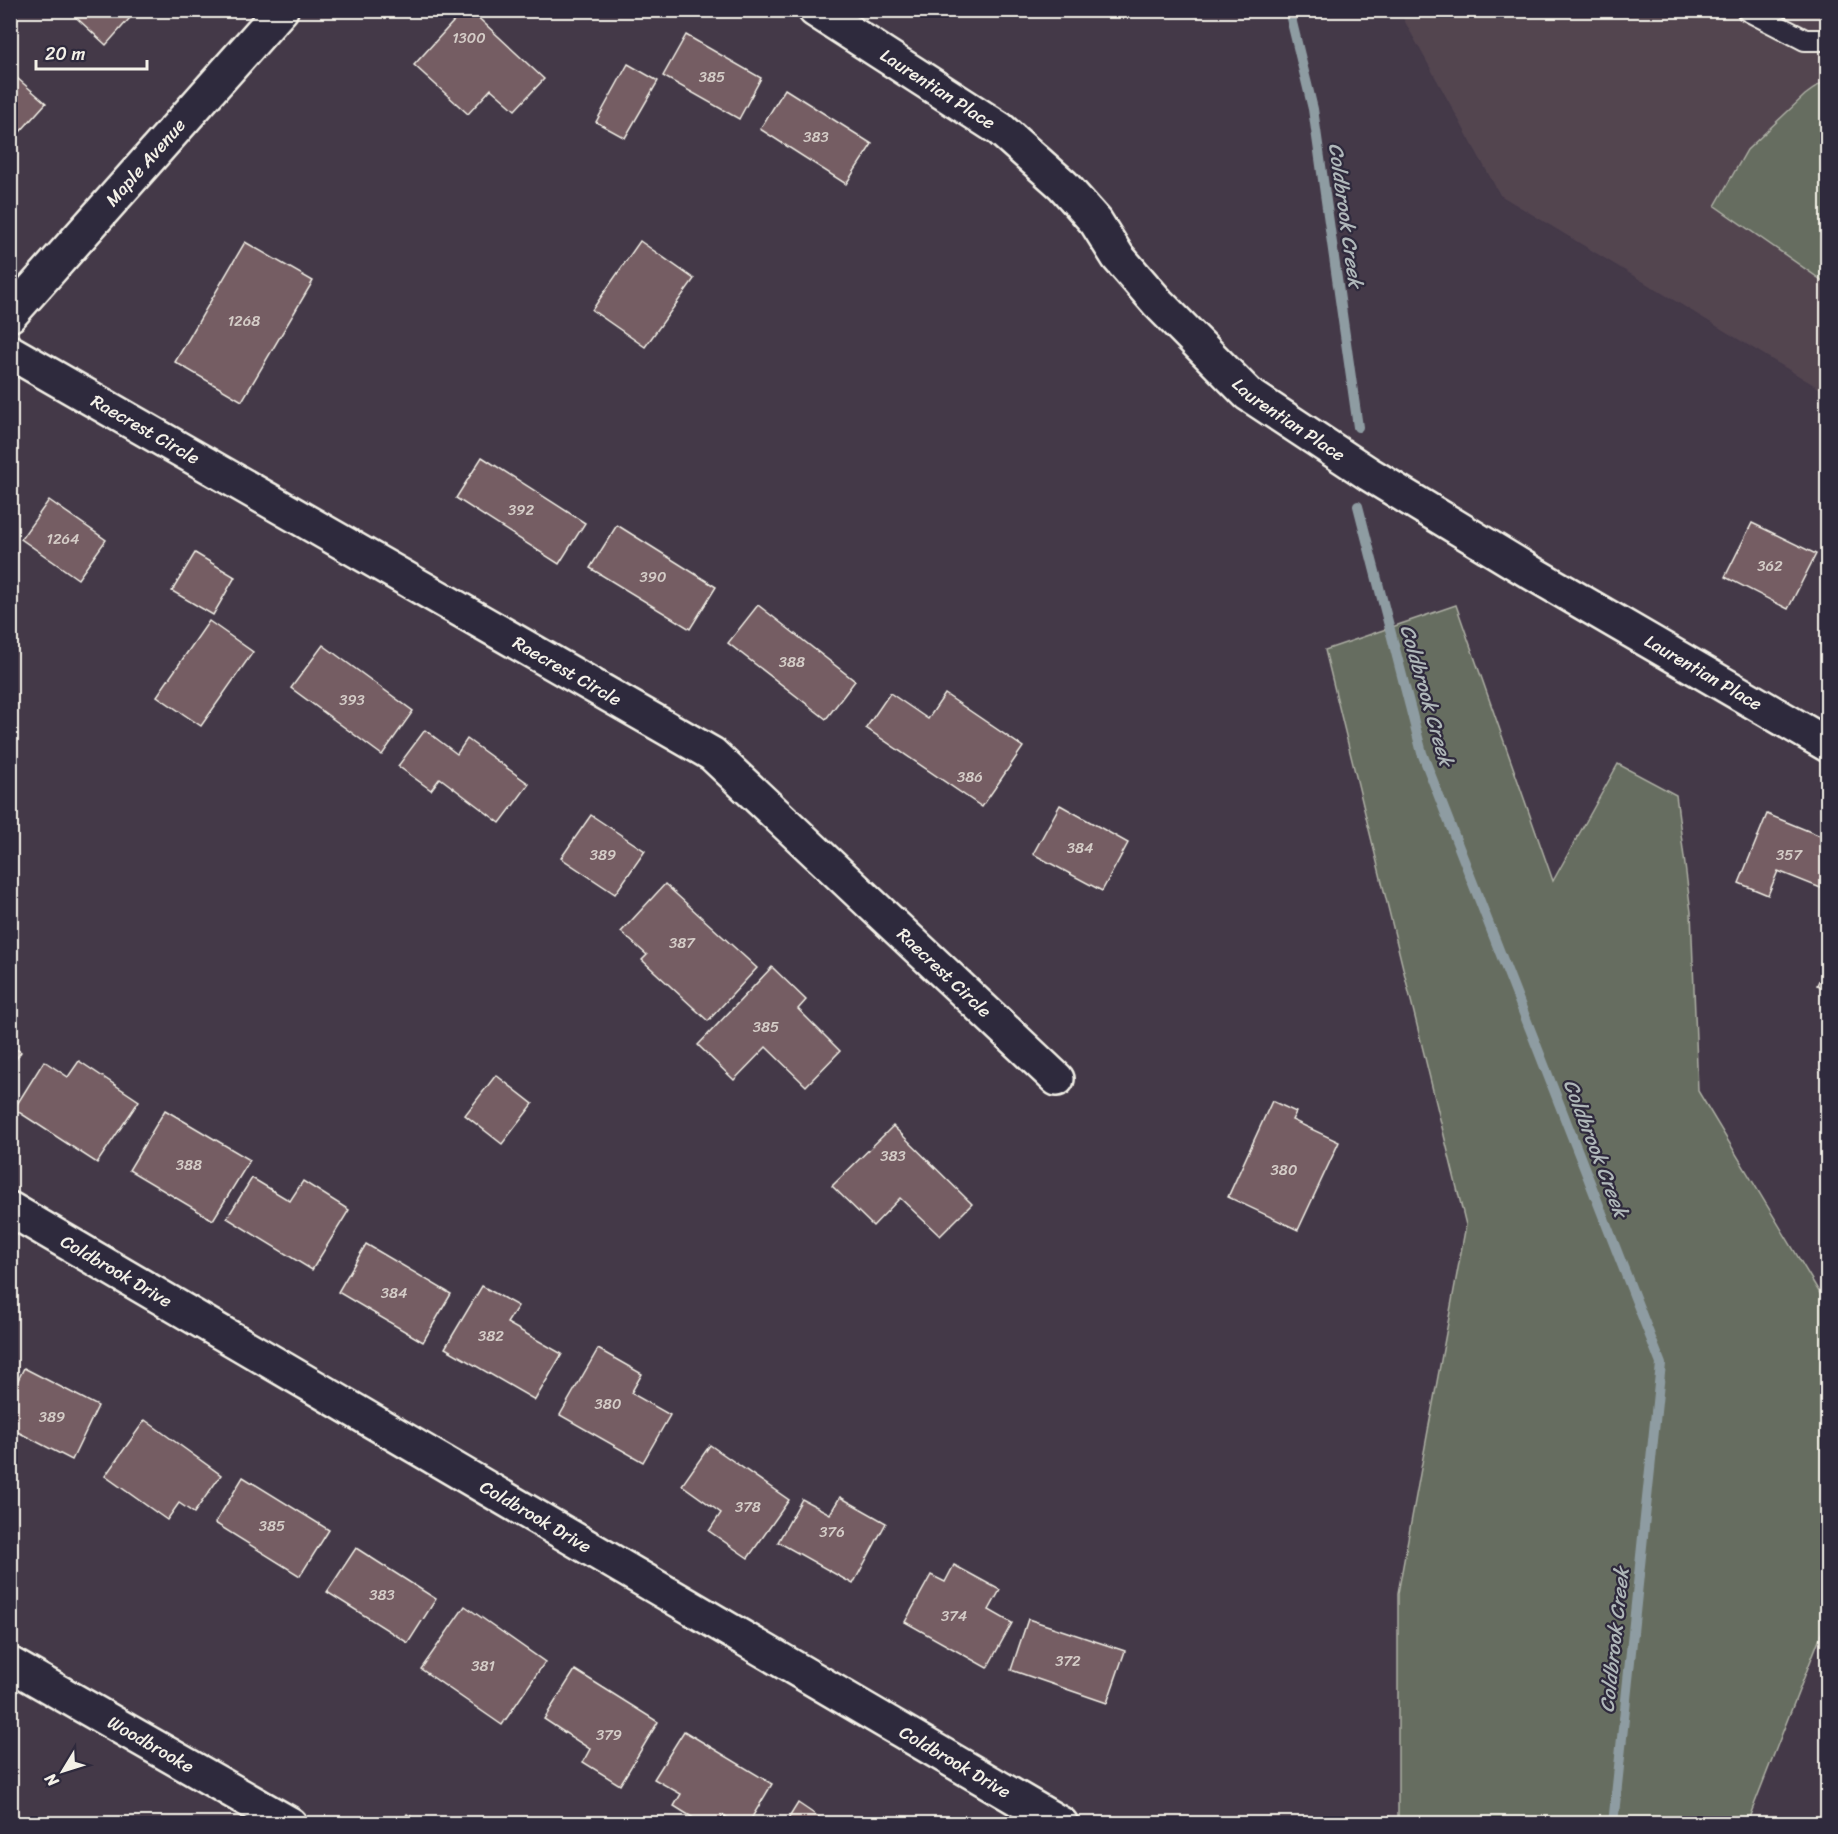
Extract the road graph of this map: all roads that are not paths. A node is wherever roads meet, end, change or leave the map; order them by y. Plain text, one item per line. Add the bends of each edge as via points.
1 (280, 10) edge
2 (815, 10) edge
3 (1747, 10) edge
4 (1827, 40) edge
5 (10, 315) edge
6 (10, 352) edge
7 (1827, 745) edge
8 (1057, 1079) dead end
9 (10, 1209) edge
10 (10, 1664) edge
11 (290, 1824) edge
12 (1061, 1824) edge

1 - 5 street, Maple Avenue
2 - 7 street, Laurentian Place via 1000,129 1063,185 1158,303 1248,394 1512,561
3 - 4 lane via 1805,40
6 - 8 street, Raecrest Circle via 711,754
9 - 12 street, Coldbrook Drive
10 - 11 street, Woodbrooke

